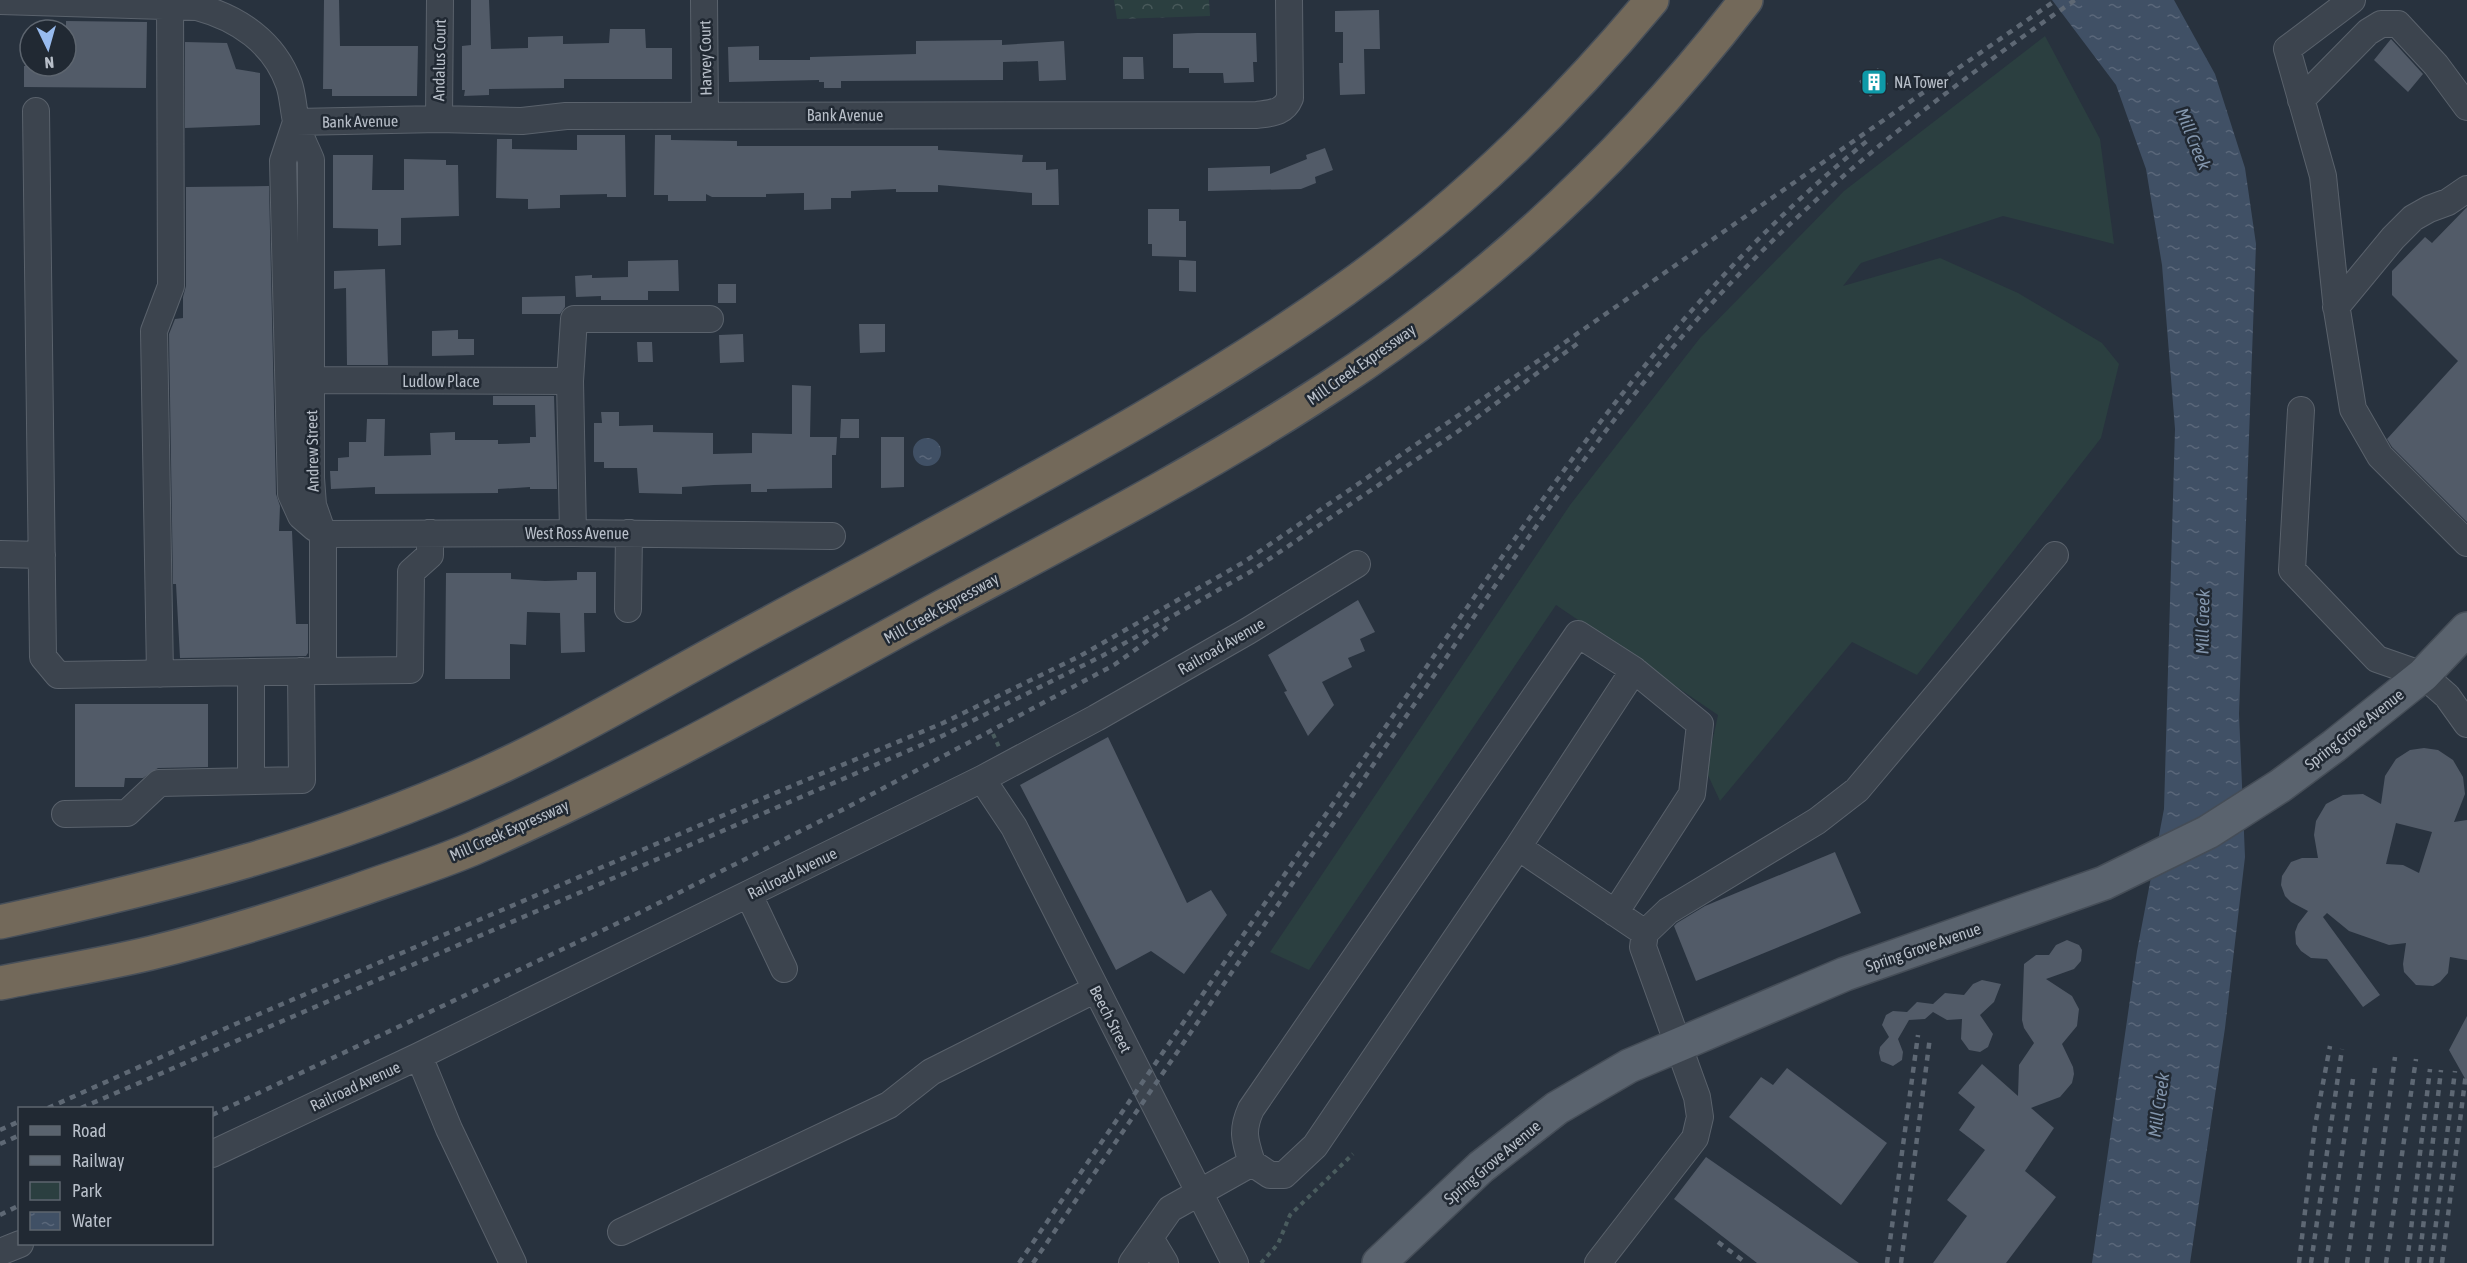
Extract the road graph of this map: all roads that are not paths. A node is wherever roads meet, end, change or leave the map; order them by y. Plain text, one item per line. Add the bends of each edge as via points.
1 (440, 0) edge
2 (704, 0) edge
3 (1289, 0) edge
4 (1652, 0) edge
5 (1746, 0) edge
6 (2352, 0) edge
7 (0, 2) edge
8 (170, 3) edge
9 (2301, 100) junction
10 (2467, 107) edge
11 (36, 111) dead end
12 (705, 115) junction
13 (439, 119) junction
14 (296, 122) junction
15 (2467, 189) edge
16 (2336, 308) junction
17 (711, 319) dead end
18 (312, 380) junction
19 (570, 381) junction
20 (2301, 410) dead end
21 (573, 532) junction
22 (629, 533) junction
23 (323, 534) junction
24 (430, 534) junction
25 (832, 536) dead end
26 (2467, 543) edge
27 (0, 554) edge
28 (42, 555) junction
29 (2055, 555) dead end
30 (1357, 564) dead end
31 (628, 609) dead end
32 (2467, 629) edge
33 (1634, 670) junction
34 (312, 671) junction
35 (251, 672) junction
36 (160, 674) junction
37 (2423, 675) junction
38 (2467, 724) edge
39 (982, 779) junction
40 (251, 781) junction
41 (65, 814) dead end
42 (1518, 847) junction
43 (749, 895) junction
44 (1615, 913) junction
45 (0, 922) edge
46 (1646, 933) junction
47 (784, 969) dead end
48 (0, 983) edge
49 (1096, 988) junction
50 (1677, 1046) junction
51 (418, 1056) junction
52 (213, 1154) edge
53 (1252, 1163) junction
54 (1200, 1194) junction
55 (621, 1232) dead end
56 (1150, 1238) junction
57 (18, 1245) edge
58 (0, 1252) edge
59 (513, 1263) edge
60 (1132, 1263) edge
61 (1165, 1263) edge
62 (1235, 1263) edge
63 (1379, 1263) edge
64 (1598, 1263) edge

1 - 13 street, Andalus Court
2 - 12 street, Harvey Court
3 - 12 street, Bank Avenue via 1290,98 1275,113
4 - 45 highway via 1541,121 1470,190 1416,235 1345,290 1096,447 587,724 486,773 400,809 241,864
5 - 48 highway, Mill Creek Expressway via 1680,84 1596,172 1507,254 1392,344 1324,391 1181,477 616,782 471,849 243,928 148,954
6 - 9 street via 2287,50
7 - 8 street
8 - 14 street via 222,14 259,38 279,63 289,84
8 - 36 street via 171,286 154,331
9 - 10 street via 2368,32 2381,24 2398,24 2418,43
9 - 16 street via 2323,176
11 - 28 street
12 - 13 street, Bank Avenue via 566,116 522,121
13 - 14 street, Bank Avenue
14 - 18 street, Andrew Street via 311,160
14 - 23 street, Andrew Street via 283,161 291,494 301,516
15 - 16 street via 2413,218
16 - 26 street via 2353,409 2380,456
17 - 19 street via 574,319
18 - 19 street, Ludlow Place
18 - 23 street, Andrew Street via 310,478 313,505
19 - 21 street
20 - 37 street via 2292,570 2377,659
21 - 22 street, West Ross Avenue
21 - 24 street, West Ross Avenue
22 - 25 street, West Ross Avenue
22 - 31 street
23 - 24 street, West Ross Avenue
23 - 34 street
24 - 34 street via 430,555 411,572 410,670
27 - 28 street
28 - 36 street via 43,657 58,675
29 - 46 street via 1857,790 1817,821 1668,911
30 - 39 street, Railroad Avenue via 1116,707
32 - 37 main road, Spring Grove Avenue
33 - 42 street
33 - 44 street via 1700,724 1692,794
33 - 53 street via 1578,634 1251,1109 1244,1125
34 - 35 street
34 - 40 street via 302,780
35 - 36 street
35 - 40 street
37 - 38 street via 2447,696
37 - 50 main road, Spring Grove Avenue via 2280,786 2208,832 2104,883 1845,974
39 - 43 street, Railroad Avenue
39 - 49 street, Beech Street via 1014,826
40 - 41 street via 159,783 127,813
42 - 44 street
42 - 53 street via 1315,1146 1284,1175 1270,1175
43 - 47 street
43 - 51 street, Railroad Avenue
44 - 46 street
46 - 50 street via 1643,947
49 - 54 street, Beech Street
49 - 55 street via 931,1072 889,1105
50 - 63 main road, Spring Grove Avenue via 1629,1066 1557,1108 1481,1167
50 - 64 street via 1700,1117 1695,1138
51 - 52 street, Railroad Avenue
51 - 59 street
53 - 54 street
54 - 56 street via 1170,1209
54 - 62 street, Beech Street
56 - 60 street
56 - 61 street
57 - 58 street

